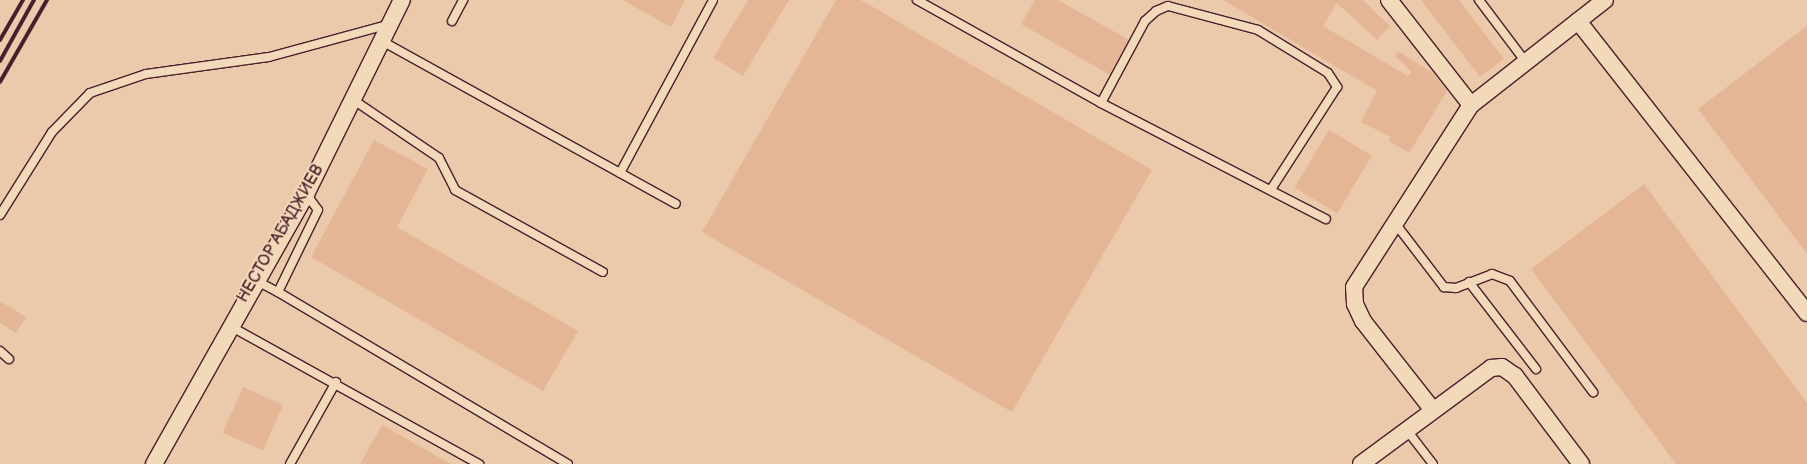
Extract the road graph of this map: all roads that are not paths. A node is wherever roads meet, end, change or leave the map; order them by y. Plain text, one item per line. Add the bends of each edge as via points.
1 (402, 0) edge
2 (463, 0) edge
3 (713, 0) edge
4 (917, 0) edge
5 (1389, 0) edge
6 (1479, 0) edge
7 (1605, 0) edge
8 (452, 20) dead end
9 (1578, 21) junction
10 (387, 25) junction
11 (380, 40) junction
12 (1525, 61) junction
13 (352, 99) junction
14 (1101, 102) junction
15 (1471, 105) junction
16 (620, 173) junction
17 (1272, 188) junction
18 (306, 194) junction
19 (676, 204) dead end
20 (0, 215) edge
21 (1326, 219) dead end
22 (1395, 223) junction
23 (603, 272) dead end
24 (255, 280) junction
25 (1469, 282) junction
26 (278, 292) junction
27 (1807, 313) edge
28 (228, 325) junction
29 (0, 352) edge
30 (9, 359) dead end
31 (1536, 369) dead end
32 (336, 382) junction
33 (1593, 392) dead end
34 (1432, 409) junction
35 (1406, 428) junction
36 (154, 464) edge
37 (290, 464) edge
38 (479, 464) edge
39 (568, 464) edge
40 (1362, 464) edge
41 (1433, 464) edge
42 (1581, 464) edge

1 - 10 street, НЕСТОР АБАДЖИЕВ
2 - 8 lane
3 - 16 lane
4 - 14 lane
5 - 15 street
6 - 12 lane
7 - 9 street
9 - 12 street
9 - 27 street
10 - 11 street, НЕСТОР АБАДЖИЕВ
10 - 20 lane via 269,57 146,74 90,93 52,132
11 - 13 street, НЕСТОР АБАДЖИЕВ
11 - 16 lane
12 - 15 street
13 - 18 street, НЕСТОР АБАДЖИЕВ
13 - 23 lane via 439,158 455,190
14 - 17 lane
14 - 17 lane via 1145,21 1156,11 1168,6 1258,30 1328,73 1337,87
15 - 22 street
16 - 19 lane
17 - 21 lane
18 - 24 street, НЕСТОР АБАДЖИЕВ
18 - 26 lane via 318,210
22 - 25 lane via 1444,287
22 - 34 street via 1354,288 1355,304
24 - 26 lane
24 - 28 street, НЕСТОР АБАДЖИЕВ
25 - 31 lane
25 - 33 lane via 1492,274 1510,281
26 - 39 lane
28 - 32 lane
28 - 36 street, НЕСТОР АБАДЖИЕВ
29 - 30 lane
32 - 37 lane
32 - 38 lane
34 - 35 street
34 - 42 street via 1491,368 1502,367 1515,376
35 - 40 street
35 - 41 lane

